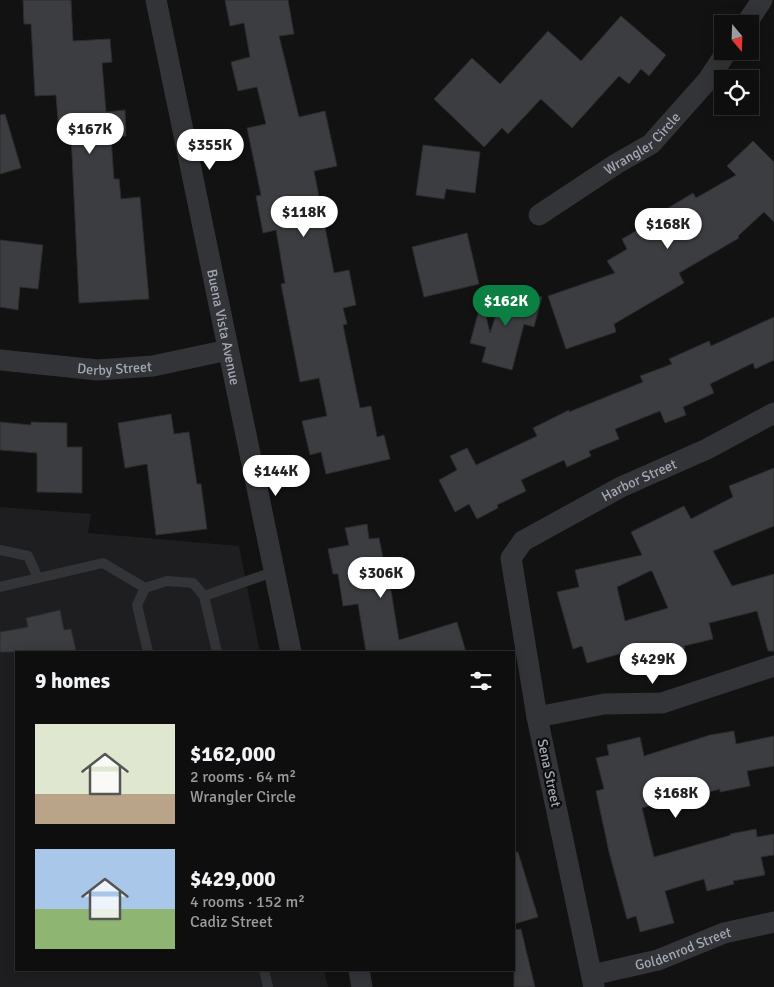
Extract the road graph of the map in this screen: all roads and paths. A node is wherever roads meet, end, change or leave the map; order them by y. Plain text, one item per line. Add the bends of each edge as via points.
1 (156, 0) edge
2 (762, 0) edge
3 (752, 15) edge
4 (721, 60) edge
5 (539, 215) dead end
6 (228, 350) junction
7 (0, 360) edge
8 (774, 413) edge
9 (0, 550) edge
10 (510, 558) joint
11 (273, 572) junction
12 (38, 578) junction
13 (0, 587) edge
14 (145, 588) junction
15 (204, 596) junction
16 (148, 651) edge
17 (217, 651) edge
18 (290, 651) edge
19 (774, 666) edge
20 (537, 717) junction
21 (774, 922) edge
22 (264, 971) edge
23 (359, 971) edge
24 (593, 981) edge
25 (268, 987) edge
26 (362, 987) edge

1 - 6 street, Buena Vista Avenue
2 - 3 street
4 - 5 street, Wrangler Circle via 708,80 651,144
6 - 7 street, Derby Street via 153,366 98,370
6 - 11 street, Buena Vista Avenue
8 - 10 street, Harbor Street via 707,449 621,487 523,541
9 - 12 lane via 28,556
10 - 20 street, Sena Street
11 - 15 lane
11 - 18 street, Buena Vista Avenue
12 - 13 lane
12 - 14 lane via 103,563
14 - 15 lane via 167,581 193,582
14 - 16 lane via 137,605
15 - 17 lane
19 - 20 street via 662,703 604,704
20 - 24 street, Sena Street
21 - 24 street, Goldenrod Street via 724,933 658,960
22 - 25 lane
23 - 26 street

